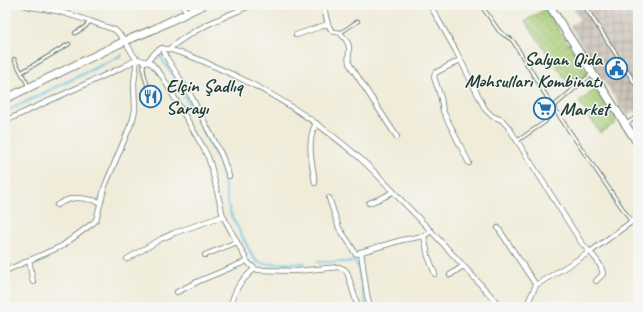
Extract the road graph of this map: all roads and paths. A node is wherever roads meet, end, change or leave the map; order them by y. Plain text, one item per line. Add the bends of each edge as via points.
1 (24, 5) edge
2 (59, 5) edge
3 (193, 5) edge
4 (203, 5) edge
5 (252, 5) edge
6 (324, 5) edge
7 (430, 5) edge
8 (481, 5) edge
9 (549, 5) edge
10 (584, 5) edge
11 (184, 7) edge
12 (57, 11) junction
13 (90, 21) junction
14 (358, 21) dead end
15 (328, 24) junction
16 (340, 32) junction
17 (75, 33) dead end
18 (296, 35) dead end
19 (125, 41) junction
20 (69, 44) dead end
21 (162, 48) junction
22 (169, 49) junction
23 (14, 59) dead end
24 (137, 59) junction
25 (460, 60) junction
26 (146, 61) junction
27 (22, 72) junction
28 (593, 74) junction
29 (29, 87) junction
30 (148, 87) dead end
31 (638, 88) edge
32 (5, 99) edge
33 (553, 107) junction
34 (638, 116) edge
35 (5, 121) edge
36 (316, 123) junction
37 (626, 125) junction
38 (396, 137) dead end
39 (517, 141) junction
40 (638, 144) edge
41 (469, 163) dead end
42 (229, 176) dead end
43 (315, 182) dead end
44 (393, 192) junction
45 (329, 198) dead end
46 (101, 202) junction
47 (369, 203) dead end
48 (57, 205) dead end
49 (224, 216) junction
50 (638, 217) edge
51 (631, 222) junction
52 (498, 228) dead end
53 (431, 231) junction
54 (424, 236) junction
55 (237, 242) junction
56 (361, 252) junction
57 (590, 252) junction
58 (205, 255) dead end
59 (127, 258) dead end
60 (5, 260) edge
61 (29, 260) junction
62 (247, 261) junction
63 (463, 266) junction
64 (254, 268) junction
65 (6, 270) edge
66 (435, 274) dead end
67 (450, 275) dead end
68 (596, 281) dead end
69 (33, 282) dead end
70 (536, 285) junction
71 (177, 292) dead end
72 (230, 307) edge
73 (358, 307) edge
74 (370, 307) edge
75 (501, 307) edge
76 (526, 307) edge

1 - 12 street
2 - 12 street
3 - 11 main road
4 - 19 main road
5 - 22 street via 202,27
6 - 15 street
7 - 25 street
8 - 33 lane via 499,31 513,41
9 - 28 main road
10 - 31 lane
11 - 19 main road
12 - 13 street
13 - 17 lane
13 - 19 street via 115,30
14 - 16 lane
15 - 16 street via 332,31
15 - 18 street
16 - 38 street via 349,44 347,58 350,65
19 - 24 street
19 - 29 main road
20 - 27 lane
21 - 22 street
21 - 26 street
21 - 42 street via 222,156
22 - 36 street via 258,86
23 - 27 lane
24 - 26 street
24 - 35 street
24 - 46 street via 134,119 105,186
25 - 39 street via 485,109 505,123
25 - 41 street via 436,73 434,77 443,111
26 - 30 lane via 143,71
26 - 49 street via 162,76 208,157
27 - 29 lane
28 - 33 lane
28 - 37 main road
29 - 32 main road
33 - 39 lane via 545,122
33 - 51 lane
34 - 37 lane
36 - 43 street via 310,139
36 - 44 street via 355,153
37 - 40 main road
39 - 57 street via 581,242
44 - 47 street
44 - 53 street
45 - 56 street via 339,228 355,253
46 - 48 street via 78,197
46 - 61 street via 93,223 62,246
49 - 55 street
49 - 59 street via 174,233
50 - 51 street
51 - 57 street
52 - 70 street
53 - 54 street
53 - 63 street
54 - 56 street
54 - 66 street
55 - 58 street
55 - 62 street
56 - 74 street
57 - 68 street via 603,272
57 - 70 street
60 - 65 street
61 - 65 street
61 - 69 street
62 - 64 street
62 - 71 street
63 - 67 street
63 - 75 street
64 - 72 street via 238,285
64 - 73 street via 290,272 344,269
70 - 76 street

